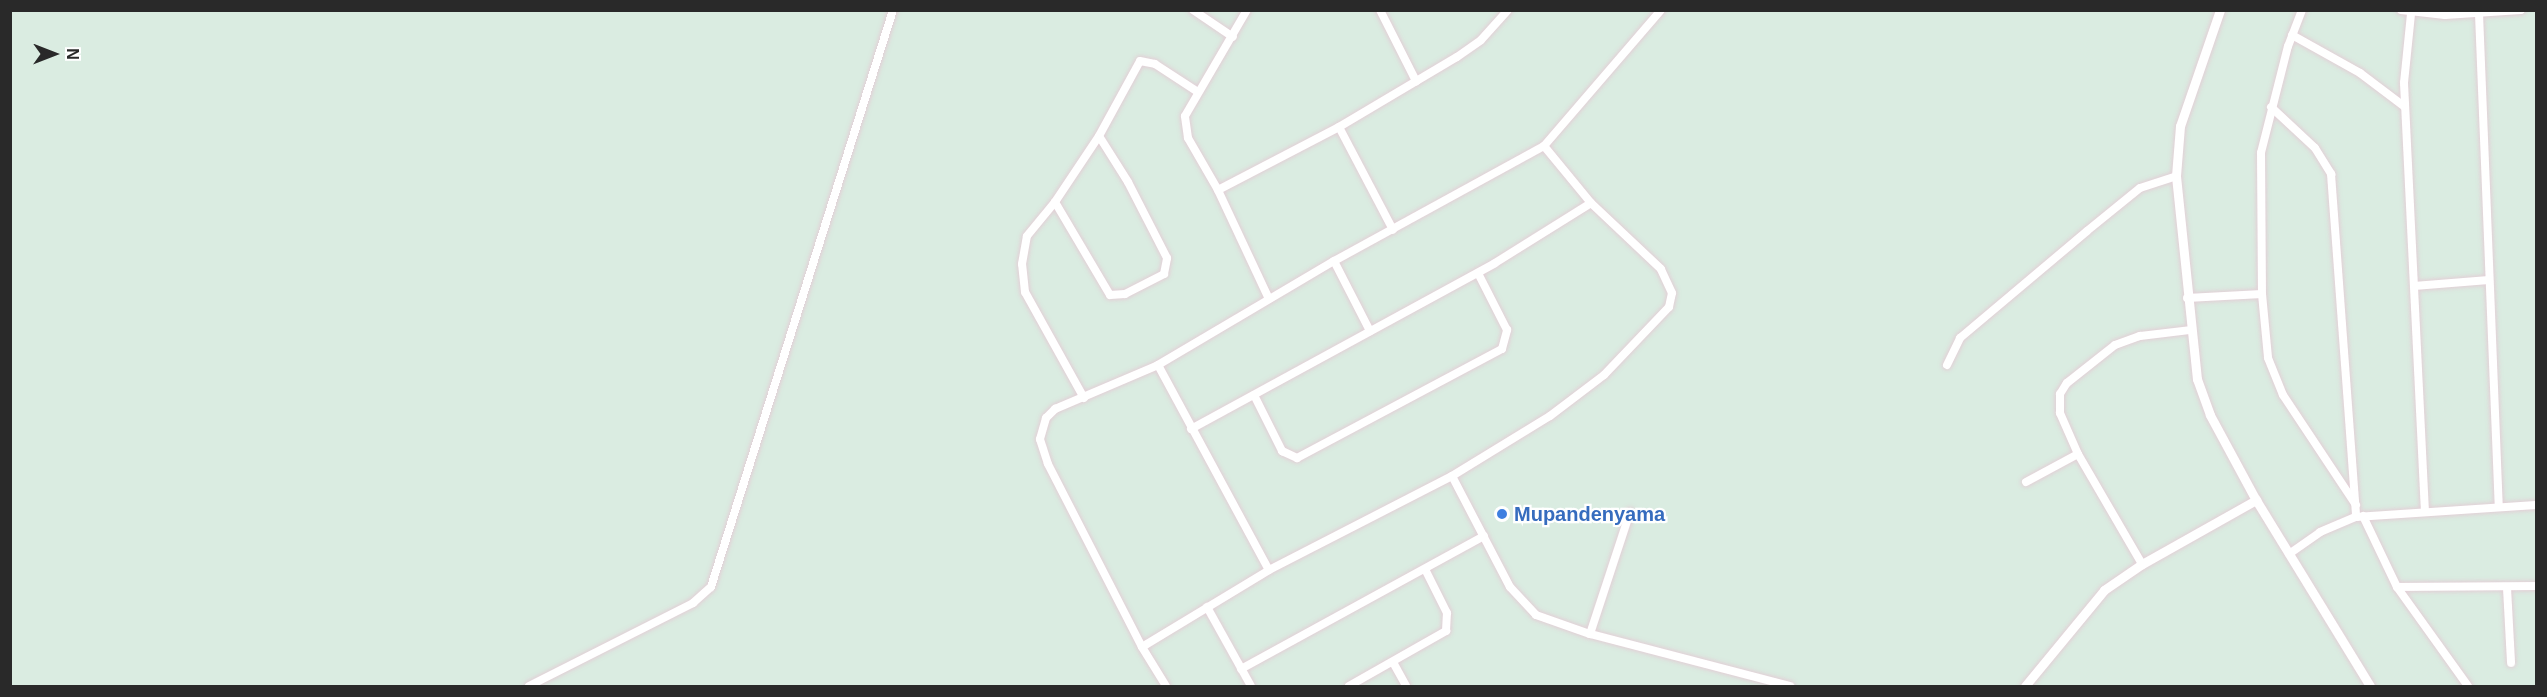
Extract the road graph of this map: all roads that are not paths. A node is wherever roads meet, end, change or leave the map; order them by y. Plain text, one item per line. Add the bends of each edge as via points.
1 (893, 10) edge
2 (1193, 10) edge
3 (1246, 10) edge
4 (1380, 10) edge
5 (1508, 10) edge
6 (1661, 10) edge
7 (2220, 10) edge
8 (2302, 10) edge
9 (2401, 10) edge
10 (2456, 10) edge
11 (2521, 10) edge
12 (2410, 14) junction
13 (2479, 14) junction
14 (2445, 15) junction
15 (2292, 35) junction
16 (1233, 37) junction
17 (1416, 81) junction
18 (1198, 92) junction
19 (2405, 106) junction
20 (2271, 107) junction
21 (1339, 127) junction
22 (1099, 136) junction
23 (1544, 146) junction
24 (2176, 176) junction
25 (1218, 190) junction
26 (1055, 202) junction
27 (1592, 203) junction
28 (1393, 230) junction
29 (1334, 261) junction
30 (1478, 273) junction
31 (2489, 280) junction
32 (2414, 286) junction
33 (2262, 294) junction
34 (1269, 298) junction
35 (2187, 298) junction
36 (2190, 330) junction
37 (1370, 331) junction
38 (1158, 365) junction
39 (1947, 365) dead end
40 (1254, 395) junction
41 (1084, 398) junction
42 (1191, 429) junction
43 (2078, 454) junction
44 (1452, 476) junction
45 (2026, 482) dead end
46 (2256, 501) junction
47 (2356, 505) junction
48 (2536, 505) edge
49 (2499, 506) junction
50 (2425, 510) junction
51 (1630, 512) dead end
52 (2360, 516) junction
53 (1484, 536) junction
54 (2289, 554) junction
55 (2142, 564) junction
56 (1269, 570) junction
57 (1426, 571) junction
58 (2536, 586) edge
59 (2397, 587) junction
60 (2507, 588) junction
61 (1207, 607) junction
62 (1590, 634) junction
63 (1142, 647) junction
64 (2511, 663) dead end
65 (1394, 664) junction
66 (1241, 669) junction
67 (529, 687) edge
68 (1166, 687) edge
69 (1251, 687) edge
70 (1349, 687) edge
71 (1406, 687) edge
72 (1790, 687) edge
73 (2025, 687) edge
74 (2370, 687) edge
75 (2468, 687) edge

1 - 67 street via 711,586 693,603
2 - 16 street
3 - 16 street
4 - 17 street
5 - 17 street via 1481,40
6 - 23 street
7 - 24 street via 2180,126
8 - 15 street
9 - 12 street
10 - 14 street
11 - 13 street
12 - 14 street
12 - 19 street via 2403,70
13 - 14 street
13 - 31 street
15 - 19 street via 2360,73
15 - 20 street
16 - 18 street
17 - 21 street
18 - 22 street via 1155,64 1140,61
18 - 25 street via 1185,124 1188,138
19 - 32 street
20 - 33 street via 2260,172
20 - 47 street via 2315,148 2331,174
21 - 25 street
21 - 28 street
22 - 26 street
22 - 26 street via 1167,258 1164,274 1118,297 1110,295
23 - 27 street
23 - 28 street
24 - 35 street
24 - 39 street via 2140,188 2087,231 1960,338
25 - 34 street
26 - 41 street via 1027,236 1022,278 1030,305
27 - 30 street
27 - 44 street via 1665,275 1672,293 1670,307 1581,394
28 - 29 street
29 - 34 street
29 - 37 street
30 - 37 street
30 - 40 street via 1507,330 1502,349 1492,355 1297,458 1282,451
31 - 32 street
31 - 49 street
32 - 50 street
33 - 35 street
33 - 47 street via 2268,358 2275,382
34 - 38 street
35 - 36 street
36 - 43 street via 2128,340 2067,383 2060,394 2060,412
36 - 46 street via 2201,396
37 - 40 street
38 - 41 street
38 - 42 street
40 - 42 street
41 - 63 street via 1055,409 1046,418 1041,428 1042,450
42 - 56 street
43 - 45 street
43 - 55 street
44 - 53 street
44 - 56 street
46 - 54 street
46 - 55 street
47 - 52 street
48 - 49 street
49 - 50 street
50 - 52 street
51 - 62 street
52 - 54 street via 2320,532
52 - 59 street
53 - 57 street
53 - 62 street via 1523,604 1536,615
54 - 74 street
55 - 73 street via 2090,603
56 - 61 street
57 - 65 street via 1447,613 1448,625 1440,638
57 - 66 street
58 - 60 street
59 - 60 street
59 - 75 street
60 - 64 street
61 - 63 street
61 - 66 street
62 - 72 street
63 - 68 street
65 - 70 street
65 - 71 street
66 - 69 street

